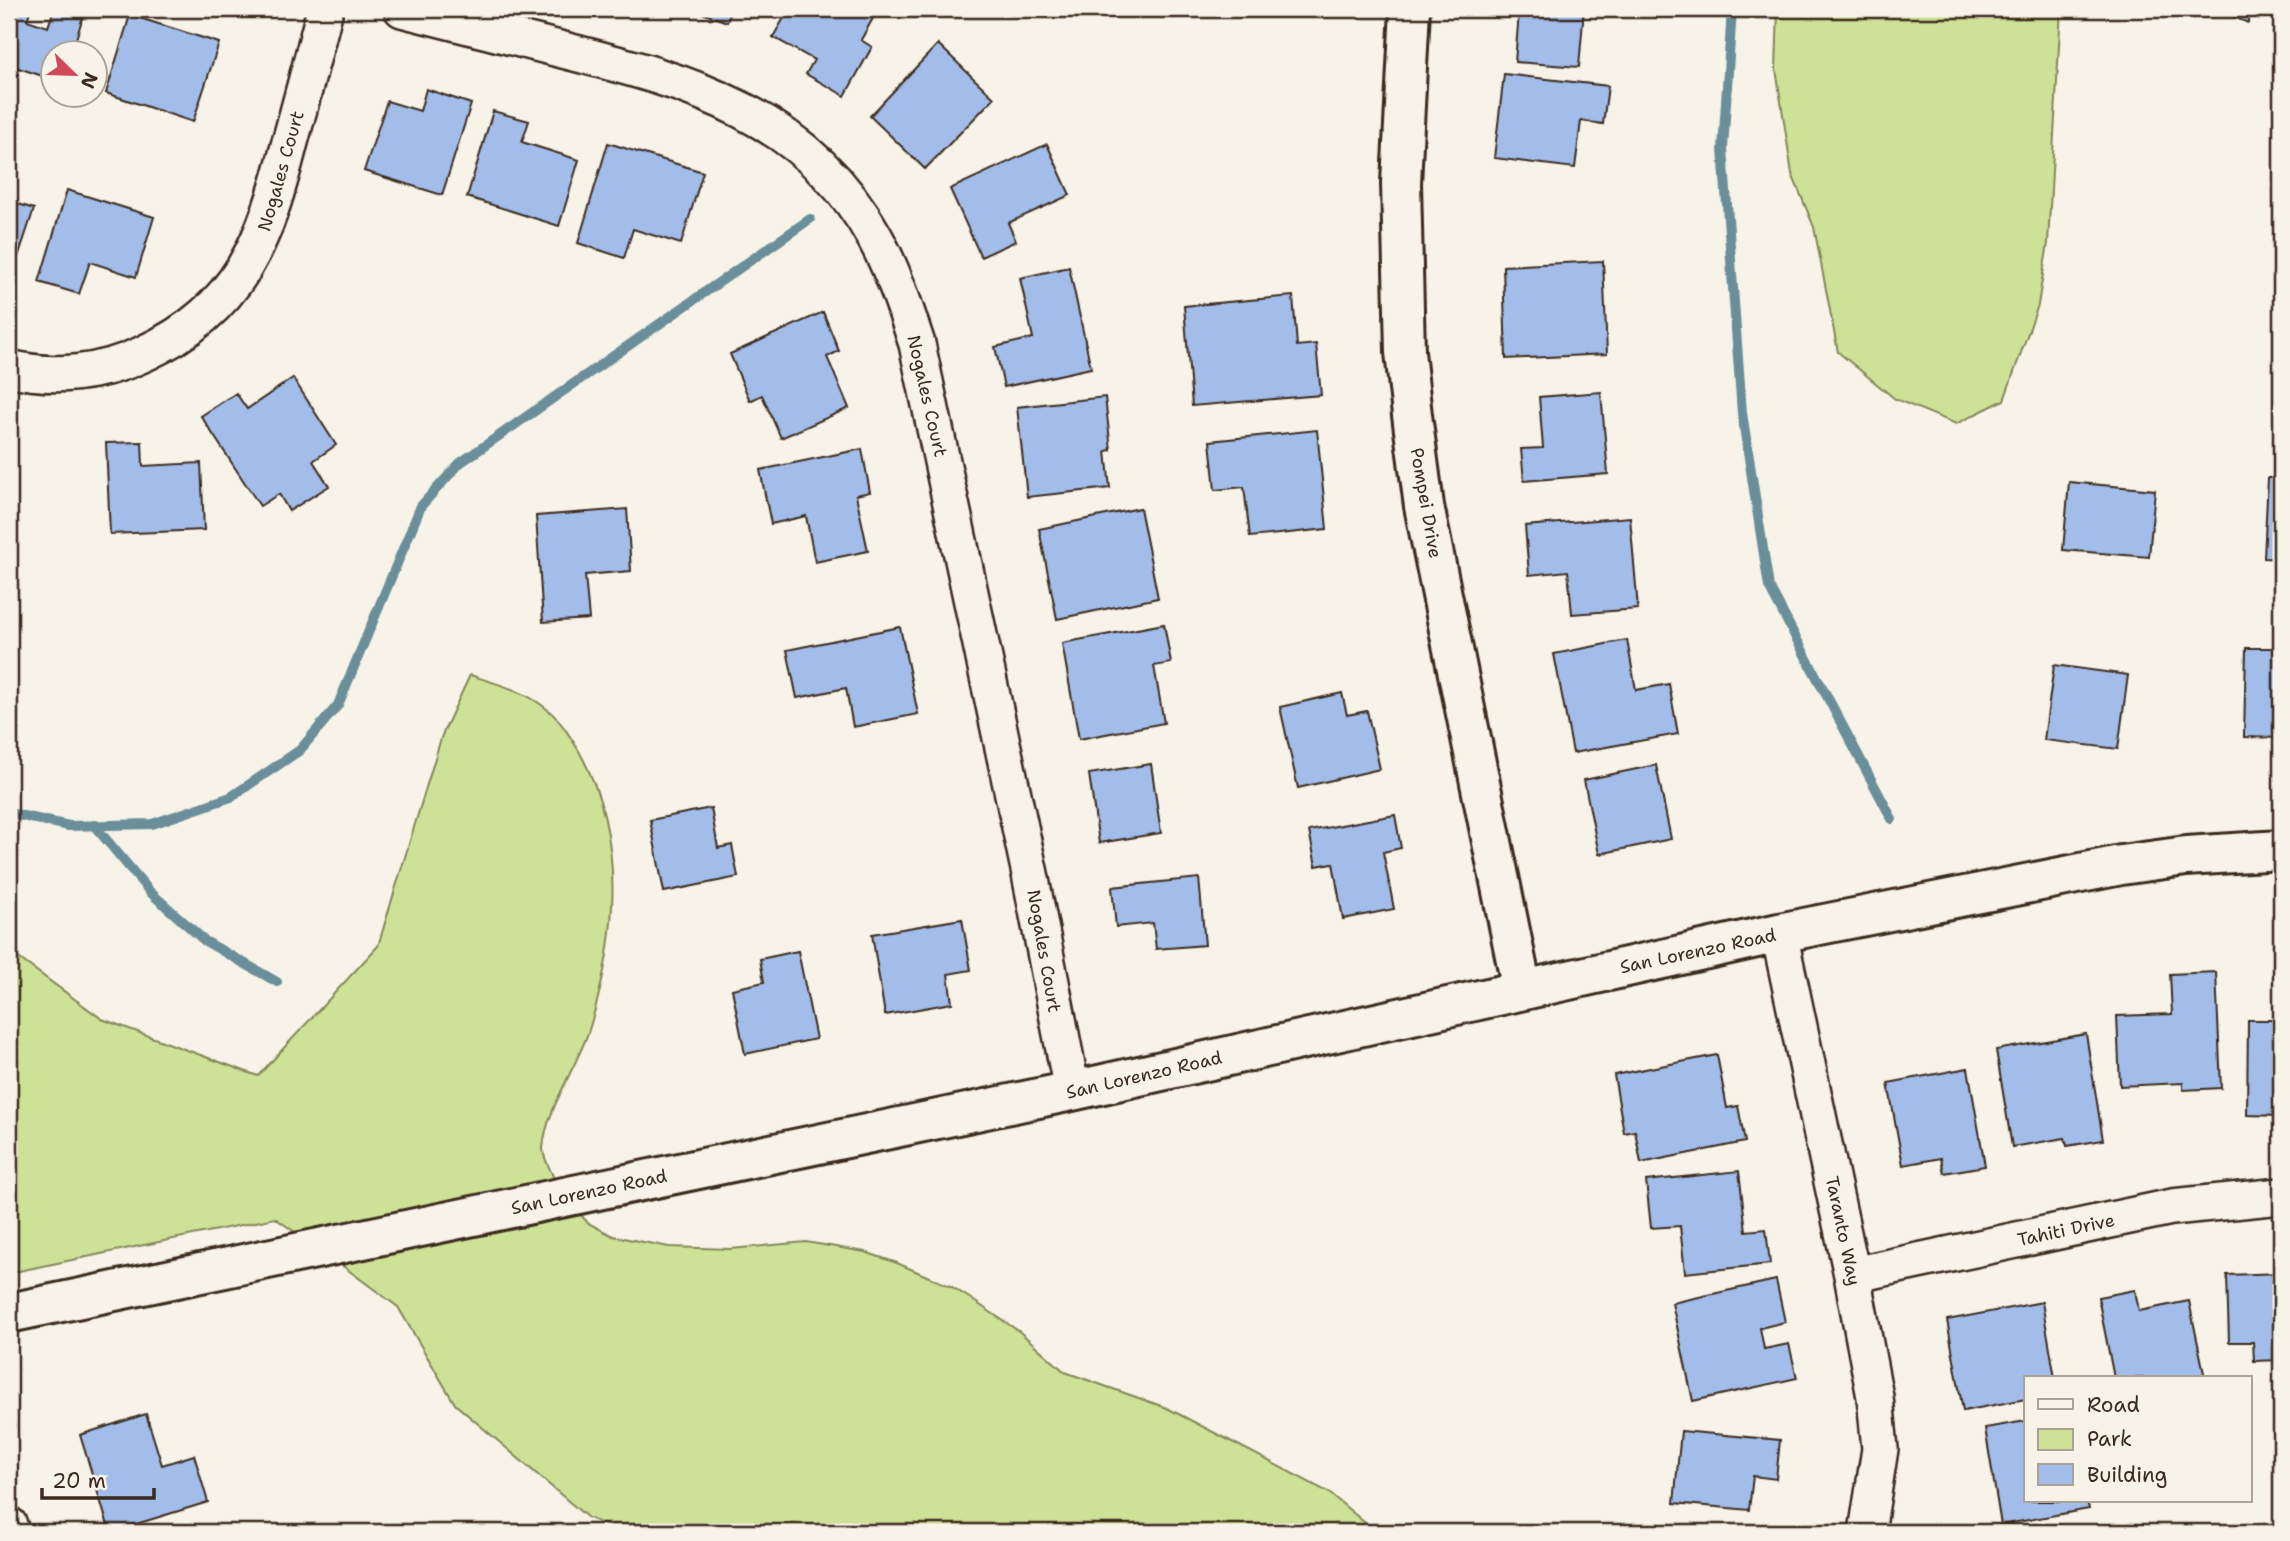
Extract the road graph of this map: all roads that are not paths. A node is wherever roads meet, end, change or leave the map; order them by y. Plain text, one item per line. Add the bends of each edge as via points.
1 (325, 9) edge
2 (402, 9) edge
3 (1410, 9) edge
4 (9, 368) edge
5 (2281, 850) edge
6 (1779, 933) junction
7 (1522, 990) junction
8 (1072, 1091) junction
9 (2281, 1196) edge
10 (1852, 1275) junction
11 (9, 1313) edge
12 (9, 1525) edge
13 (11, 1532) edge
14 (1867, 1532) edge

1 - 4 street, Nogales Court via 275,201 262,237 234,286 188,330 122,364 62,374
2 - 8 street, Nogales Court via 652,72 727,101 791,140 821,167 873,233 890,265 917,344
3 - 7 street, Pompei Drive via 1401,183 1405,352 1412,415 1424,506
5 - 6 street, San Lorenzo Road via 2121,865
6 - 7 street, San Lorenzo Road
6 - 10 street, Taranto Way
7 - 8 street, San Lorenzo Road
8 - 11 street, San Lorenzo Road
9 - 10 street, Tahiti Drive via 2172,1207
10 - 14 street, Taranto Way via 1878,1423 1877,1475
12 - 13 street

